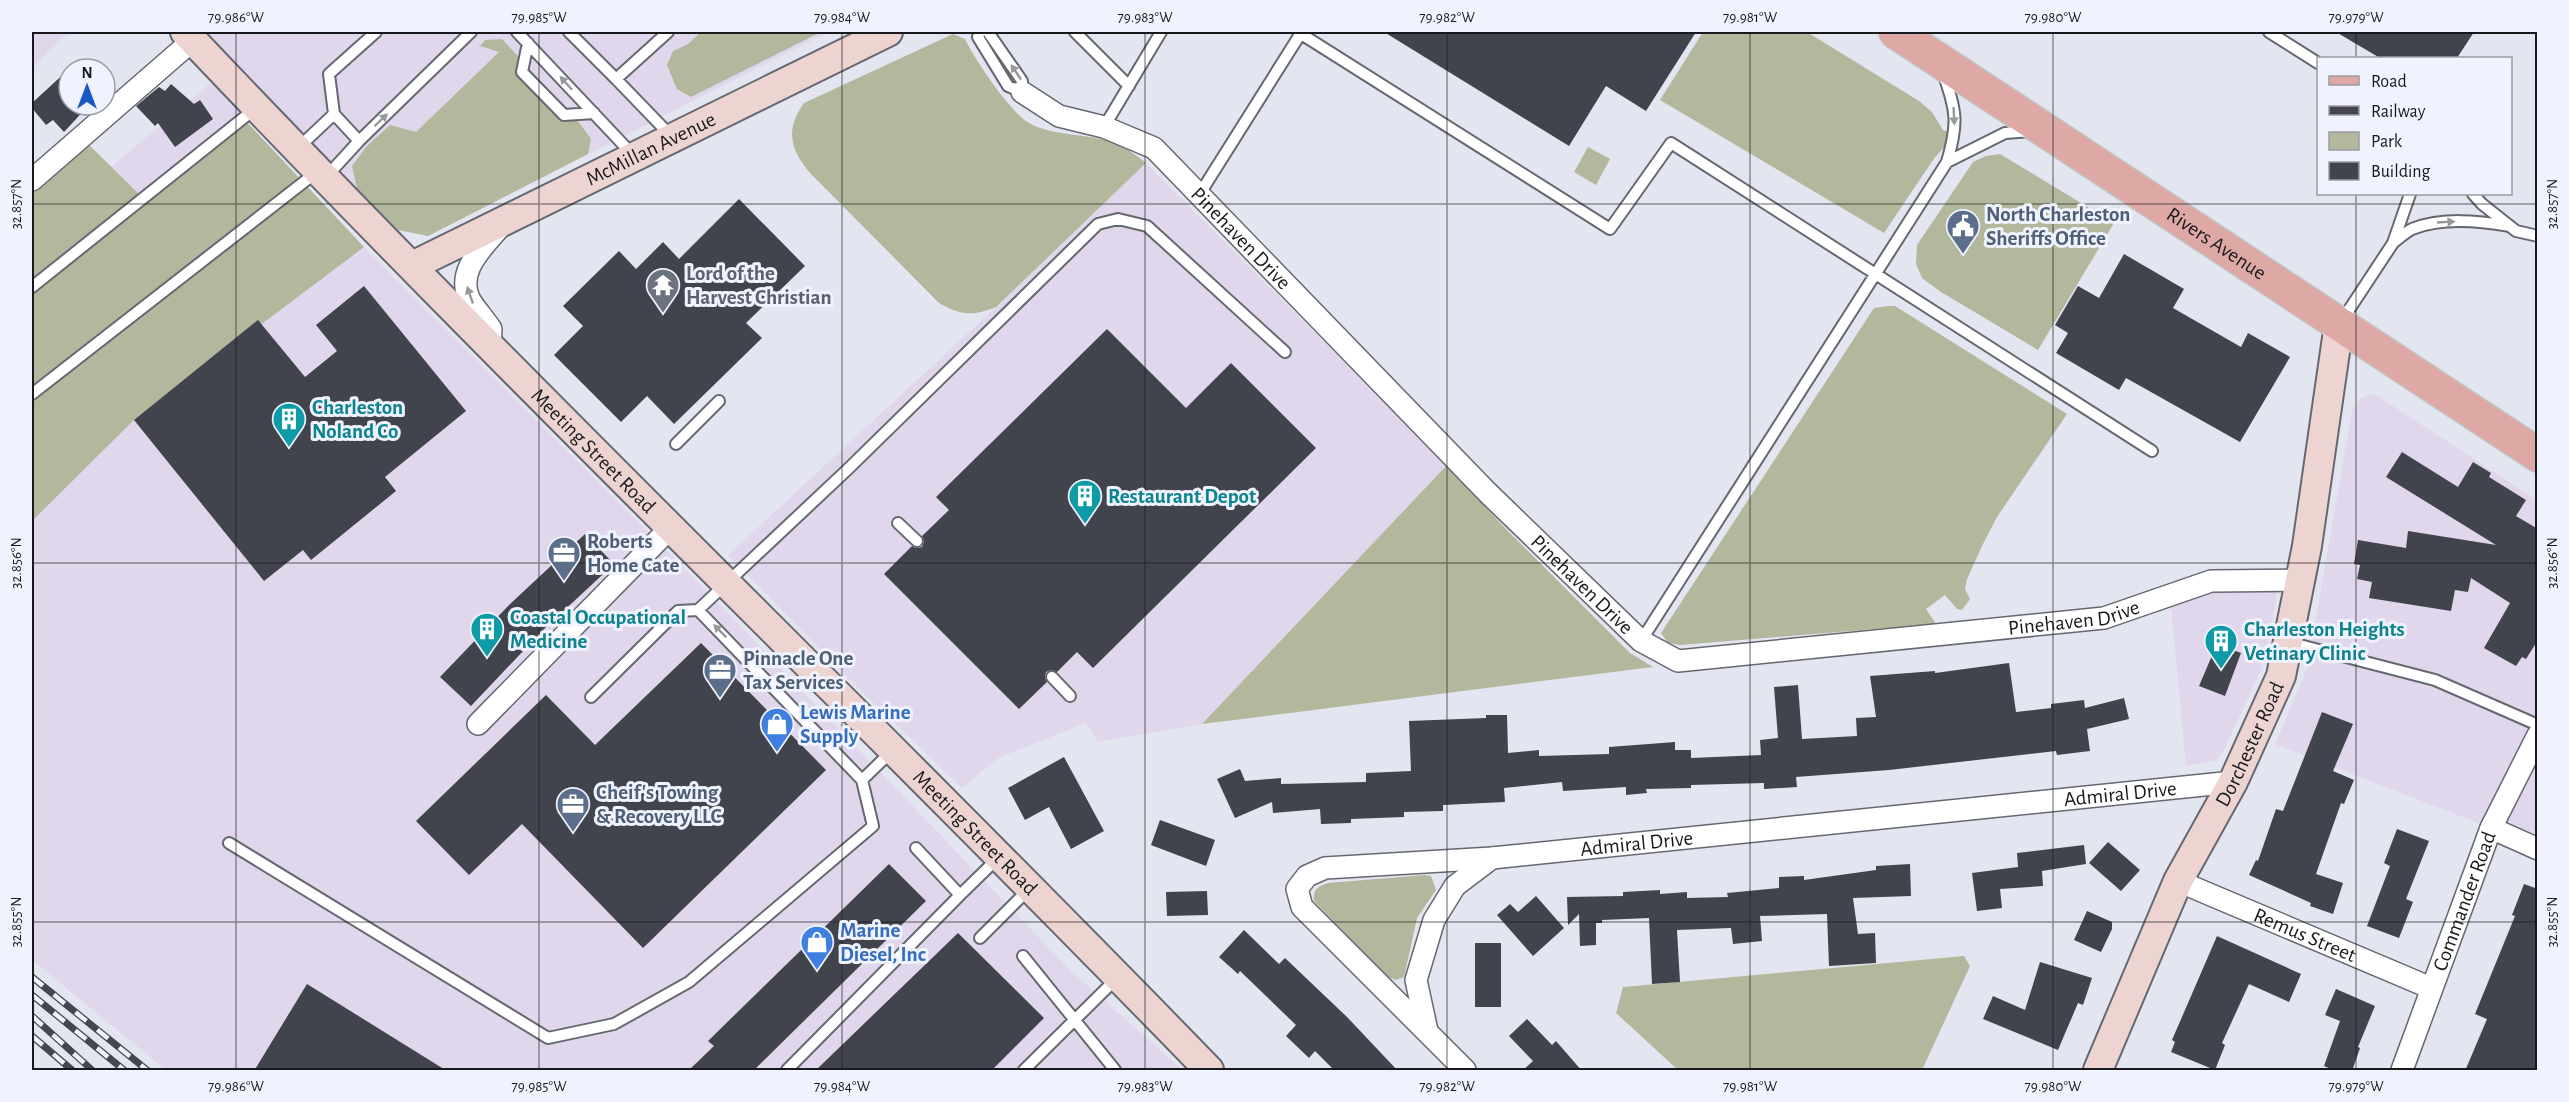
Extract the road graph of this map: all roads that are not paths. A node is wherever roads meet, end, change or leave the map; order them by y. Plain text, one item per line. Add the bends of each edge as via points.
1 (376, 32) edge
2 (471, 32) edge
3 (518, 32) edge
4 (569, 32) edge
5 (668, 32) edge
6 (888, 32) edge
7 (980, 32) edge
8 (988, 32) edge
9 (1075, 32) edge
10 (1161, 32) edge
11 (1299, 32) edge
12 (1896, 32) edge
13 (2269, 32) edge
14 (189, 36) edge
15 (528, 43) junction
16 (1939, 60) junction
17 (2317, 62) edge
18 (616, 79) junction
19 (1129, 86) junction
20 (1022, 92) junction
21 (258, 106) junction
22 (594, 112) junction
23 (334, 114) junction
24 (1104, 127) junction
25 (2046, 130) junction
26 (673, 138) junction
27 (359, 141) junction
28 (298, 148) junction
29 (634, 157) junction
30 (1947, 162) junction
31 (322, 174) junction
32 (32, 180) edge
33 (1199, 195) junction
34 (2410, 195) edge
35 (2474, 195) edge
36 (507, 220) junction
37 (2510, 226) junction
38 (2538, 236) edge
39 (2393, 243) junction
40 (412, 267) junction
41 (1876, 275) junction
42 (32, 287) edge
43 (2339, 324) junction
44 (490, 346) junction
45 (1285, 352) dead end
46 (32, 394) edge
47 (719, 401) dead end
48 (676, 444) dead end
49 (2152, 451) dead end
50 (2538, 455) edge
51 (898, 523) dead end
52 (671, 527) junction
53 (917, 541) dead end
54 (2301, 580) junction
55 (726, 584) junction
56 (698, 610) junction
57 (1641, 641) junction
58 (2288, 642) junction
59 (1052, 677) dead end
60 (1070, 696) dead end
61 (591, 697) dead end
62 (478, 724) dead end
63 (2538, 725) edge
64 (2538, 735) edge
65 (892, 750) junction
66 (862, 780) junction
67 (2233, 782) junction
68 (2491, 828) junction
69 (229, 843) dead end
70 (916, 848) dead end
71 (2538, 849) edge
72 (999, 856) junction
73 (1492, 858) junction
74 (2178, 880) junction
75 (1031, 888) junction
76 (960, 895) junction
77 (980, 938) dead end
78 (1023, 956) dead end
79 (1118, 978) junction
80 (2431, 988) junction
81 (1075, 1021) junction
82 (1426, 1031) junction
83 (787, 1071) edge
84 (1024, 1071) edge
85 (1114, 1071) edge
86 (1209, 1071) edge
87 (1466, 1071) edge
88 (2098, 1071) edge
89 (2402, 1071) edge

1 - 23 lane via 329,74
27 -> 2 lane
3 - 15 lane
4 - 18 lane
5 - 18 lane
6 - 26 street, McMillan Avenue
7 - 20 lane via 978,37 1008,86
20 -> 8 lane via 1022,81
9 - 19 lane
10 - 19 lane
11 - 33 lane
11 - 41 lane via 1610,229 1671,143
12 - 16 main road, Rivers Avenue
13 - 17 lane
14 - 21 street, Meeting Street Road
14 - 32 street
22 -> 15 lane
15 - 22 lane via 522,72 564,115
16 - 25 main road, Rivers Avenue
16 -> 30 lane via 1954,108 1955,134
18 - 26 lane
19 - 24 lane
20 - 24 street, Pinehaven Drive via 1059,116
21 - 28 street, Meeting Street Road
21 - 42 lane
22 - 29 lane
23 - 27 lane
23 - 28 lane
24 - 33 street, Pinehaven Drive via 1154,148
25 - 30 lane via 2005,133
25 - 43 main road, Rivers Avenue
26 - 29 street, McMillan Avenue
27 - 31 lane
28 - 31 street, Meeting Street Road
29 - 36 street, McMillan Avenue
30 - 41 lane
31 - 40 street, Meeting Street Road
31 - 46 lane
33 - 57 street, Pinehaven Drive via 1488,493
34 - 39 lane
35 - 37 lane
36 - 40 street, McMillan Avenue
44 -> 36 street via 491,329 471,301 466,280 478,251
37 - 38 lane
39 -> 37 lane via 2411,230 2436,223 2469,221
39 - 43 lane
40 - 44 street, Meeting Street Road
41 - 49 lane
41 - 57 lane
43 - 50 main road, Rivers Avenue
43 - 54 street, Dorchester Road
44 - 52 street, Meeting Street Road
45 - 55 lane via 1147,226 1119,219 1098,224
47 - 48 lane
51 - 53 lane
52 - 55 street, Meeting Street Road
52 - 62 street
54 - 57 street, Pinehaven Drive via 2211,581 2104,618 1678,661
54 - 58 street, Dorchester Road
55 - 56 lane
55 - 65 street, Meeting Street Road
56 - 61 lane via 678,611
66 -> 56 lane
58 - 63 lane via 2435,680
58 - 67 street, Dorchester Road via 2281,676
59 - 60 lane
64 - 68 street, Commander Road
65 - 66 lane
65 - 72 street, Meeting Street Road
66 - 69 lane via 873,826 689,982 614,1024 548,1038
67 - 73 street, Admiral Drive
67 - 74 street, Dorchester Road
68 - 71 street
68 - 80 street, Commander Road
70 - 76 lane
72 - 75 street, Meeting Street Road
72 - 76 lane
73 - 82 street via 1455,886 1434,920 1416,980
73 - 82 street, Admiral Drive via 1325,868 1307,876 1297,889 1302,907
74 - 80 street, Remus Street
74 - 88 street, Dorchester Road
75 - 77 lane
75 - 79 street, Meeting Street Road
76 - 83 lane
78 - 81 lane
79 - 81 lane
79 - 86 street, Meeting Street Road
80 - 89 street, Commander Road
81 - 84 lane
81 - 85 lane
82 - 87 street, Admiral Drive

